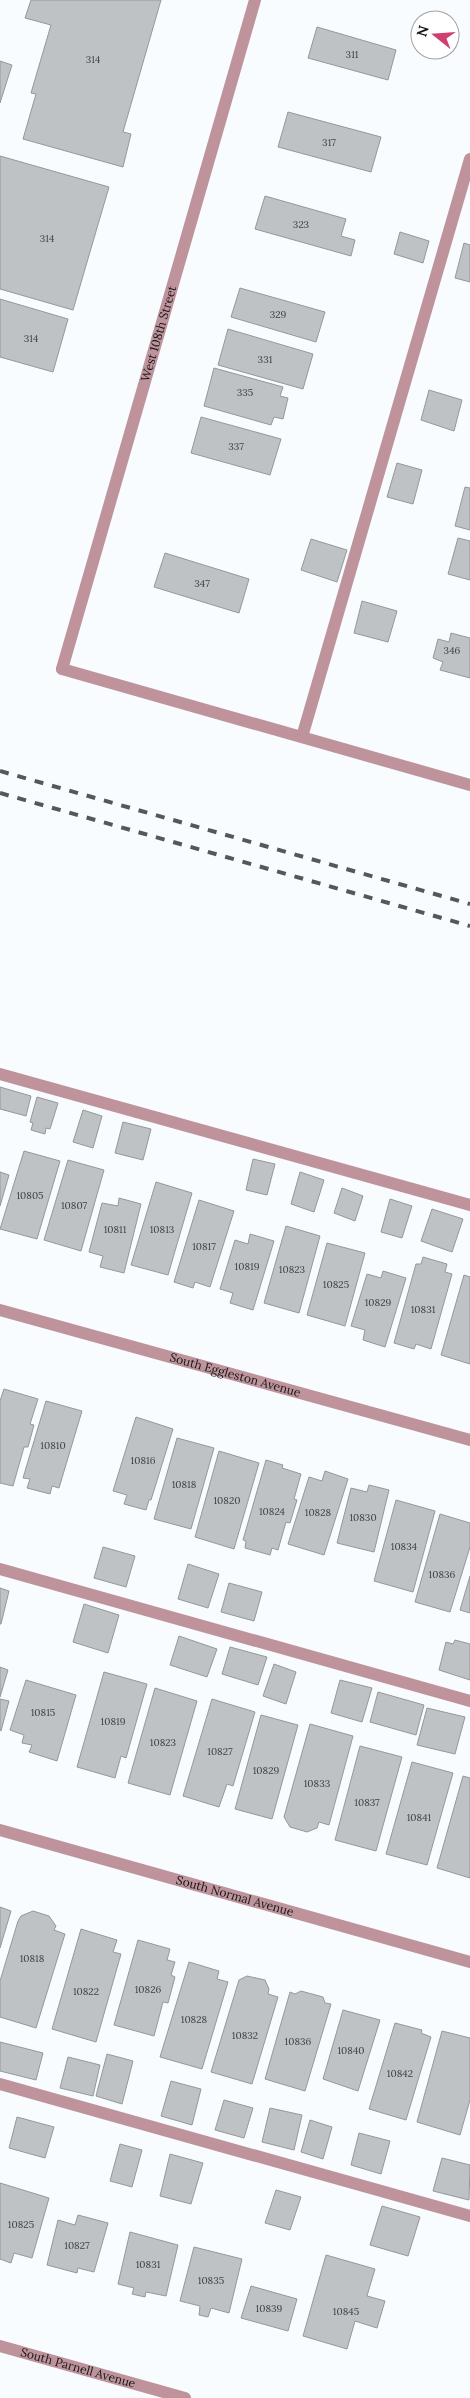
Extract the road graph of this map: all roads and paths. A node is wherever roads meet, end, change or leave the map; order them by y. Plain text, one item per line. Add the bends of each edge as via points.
1 (255, 0) edge
2 (470, 159) edge
3 (302, 737) junction
4 (470, 785) edge
5 (0, 1074) edge
6 (470, 1205) edge
7 (0, 1310) edge
8 (470, 1440) edge
9 (0, 1569) edge
10 (470, 1701) edge
11 (0, 1830) edge
12 (470, 1962) edge
13 (0, 2084) edge
14 (470, 2216) edge
15 (0, 2346) edge
16 (185, 2398) edge

1 - 3 street, West 108th Street via 62,669
2 - 3 street
3 - 4 street
5 - 6 street
7 - 8 street, South Eggleston Avenue
9 - 10 street
11 - 12 street, South Normal Avenue
13 - 14 street
15 - 16 street, South Parnell Avenue

